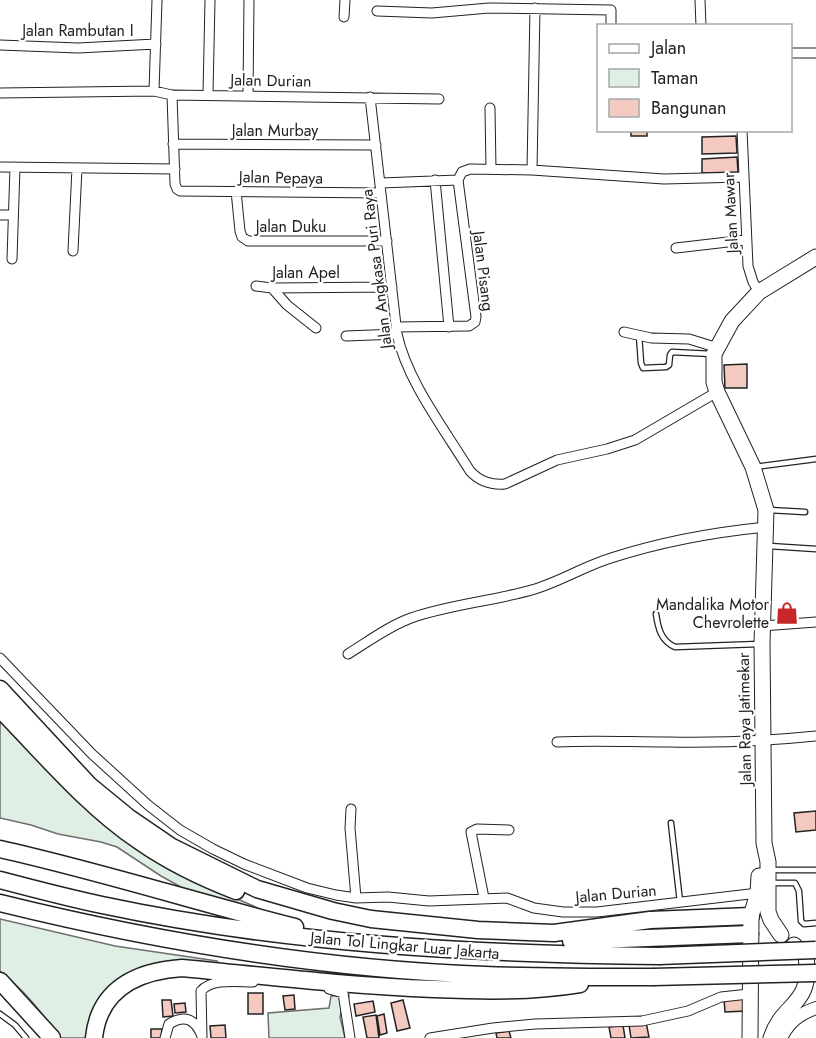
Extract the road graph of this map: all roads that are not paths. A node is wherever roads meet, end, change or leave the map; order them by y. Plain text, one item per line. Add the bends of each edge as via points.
1 (157, 0) edge
2 (210, 0) edge
3 (249, 0) edge
4 (345, 0) edge
5 (700, 0) edge
6 (611, 5) edge
7 (535, 8) junction
8 (377, 11) dead end
9 (344, 17) dead end
10 (611, 24) edge
11 (700, 24) edge
12 (156, 44) junction
13 (0, 45) edge
14 (792, 53) edge
15 (816, 53) edge
16 (154, 91) junction
17 (0, 93) edge
18 (208, 94) junction
19 (172, 95) junction
20 (249, 95) junction
21 (370, 97) junction
22 (439, 99) dead end
23 (490, 108) dead end
24 (742, 132) edge
25 (173, 144) junction
26 (376, 145) junction
27 (0, 167) edge
28 (15, 167) junction
29 (77, 168) junction
30 (175, 170) junction
31 (491, 170) junction
32 (532, 170) junction
33 (743, 177) junction
34 (435, 180) junction
35 (458, 180) junction
36 (381, 183) junction
37 (236, 191) junction
38 (381, 194) junction
39 (13, 214) junction
40 (0, 215) edge
41 (745, 240) junction
42 (387, 241) junction
43 (675, 248) dead end
44 (73, 251) dead end
45 (816, 257) edge
46 (12, 259) dead end
47 (255, 286) dead end
48 (392, 286) junction
49 (272, 288) junction
50 (759, 292) junction
51 (449, 327) junction
52 (316, 328) dead end
53 (396, 330) junction
54 (624, 332) dead end
55 (639, 335) junction
56 (346, 336) dead end
57 (714, 351) junction
58 (717, 392) junction
59 (816, 459) edge
60 (753, 467) junction
61 (766, 510) junction
62 (805, 512) dead end
63 (767, 526) junction
64 (766, 546) junction
65 (816, 549) edge
66 (656, 614) dead end
67 (816, 622) edge
68 (762, 627) junction
69 (762, 644) junction
70 (348, 654) dead end
71 (0, 658) edge
72 (0, 689) edge
73 (0, 709) edge
74 (816, 736) edge
75 (763, 741) junction
76 (557, 742) dead end
77 (351, 809) dead end
78 (671, 824) dead end
79 (509, 830) dead end
80 (0, 849) edge
81 (816, 870) edge
82 (0, 880) edge
83 (763, 883) junction
84 (356, 898) junction
85 (483, 898) junction
86 (680, 902) junction
87 (0, 903) edge
88 (751, 916) junction
89 (816, 923) edge
90 (750, 934) junction
91 (781, 935) junction
92 (361, 944) junction
93 (813, 958) edge
94 (816, 973) edge
95 (620, 977) junction
96 (0, 981) edge
97 (749, 994) junction
98 (816, 1008) edge
99 (0, 1014) edge
100 (202, 1037) edge
101 (26, 1038) edge
102 (52, 1038) edge
103 (94, 1038) edge
104 (165, 1038) edge
105 (350, 1038) edge
106 (430, 1038) edge
107 (750, 1038) edge
108 (771, 1038) edge
109 (781, 1038) edge

1 - 12 street
2 - 18 street
3 - 20 street
4 - 9 street
5 - 11 street
6 - 7 street
6 - 10 street
7 - 8 street via 432,14
7 - 32 street
12 - 13 street, Jalan Rambutan I via 78,48
12 - 16 street
14 - 15 street
16 - 17 street, Jalan Durian
16 - 19 street, Jalan Durian
18 - 19 street, Jalan Durian
18 - 20 street, Jalan Durian
19 - 25 street
20 - 21 street, Jalan Durian
21 - 22 street, Jalan Durian
21 - 26 street, Jalan Angkasa Puri Raya
23 - 31 street
24 - 33 street, Jalan Mawar
25 - 26 street, Jalan Murbay
25 - 30 street
26 - 36 street, Jalan Angkasa Puri Raya
27 - 28 street
28 - 29 street
28 - 39 street
29 - 30 street
29 - 44 street
30 - 37 street, Jalan Pepaya via 175,184 180,191
31 - 32 street
31 - 35 street via 470,169 462,172
32 - 33 street via 664,179
33 - 41 street, Jalan Mawar
34 - 35 street
34 - 36 street
34 - 51 street
35 - 51 street, Jalan Pisang via 476,317 469,326
36 - 38 street, Jalan Angkasa Puri Raya
37 - 38 street, Jalan Pepaya
37 - 42 street, Jalan Duku via 240,231 248,241
38 - 42 street, Jalan Angkasa Puri Raya
39 - 40 street
39 - 46 street
41 - 43 street
41 - 50 street, Jalan Mawar via 748,266
42 - 48 street, Jalan Angkasa Puri Raya
45 - 50 main road
47 - 49 street, Jalan Apel
48 - 49 street, Jalan Apel
48 - 53 street, Jalan Angkasa Puri Raya
49 - 52 street
50 - 57 main road via 732,321
51 - 53 street, Jalan Pisang
53 - 56 street, Jalan Pisang
53 - 58 street, Jalan Angkasa Puri Raya via 411,376 470,471 477,479 496,485 556,460 636,440
54 - 55 street
55 - 57 street via 689,339
55 - 57 lane via 643,368 666,367 672,352
57 - 58 main road, Jalan Raya Jatimekar
58 - 60 main road, Jalan Raya Jatimekar
59 - 60 lane
60 - 61 main road, Jalan Raya Jatimekar
61 - 62 lane
61 - 63 main road, Jalan Raya Jatimekar
63 - 64 main road, Jalan Raya Jatimekar
63 - 70 street via 641,549 590,565 541,587 433,611 391,627
64 - 65 lane
64 - 68 main road, Jalan Raya Jatimekar
66 - 69 lane via 663,637 675,647
67 - 68 street
68 - 69 main road, Jalan Raya Jatimekar
69 - 75 main road, Jalan Raya Jatimekar
71 - 84 street, Jalan Durian via 92,754 180,830 269,874 336,896
72 - 88 highway via 89,785 128,817 172,847 257,890 371,919 489,930 554,933 650,920
73 - 90 highway via 103,813 139,841 220,885 295,911 340,922 438,935 561,941
74 - 75 street
75 - 76 street
75 - 83 main road, Jalan Raya Jatimekar
77 - 84 street
78 - 86 lane
79 - 85 street via 471,832
80 - 92 highway
81 - 83 lane
82 - 92 highway, Jalan Tol Lingkar Luar Jakarta via 102,905 246,930
83 - 86 street, Jalan Durian
83 - 88 main road
83 - 89 lane via 795,884 801,921
83 - 91 main road via 768,912
84 - 85 street, Jalan Durian
85 - 86 street, Jalan Durian via 507,898 534,908 574,912
87 - 95 highway, Jalan Tol Lingkar Luar Jakarta via 95,926 265,954 484,975
88 - 90 main road
88 - 91 main road
90 - 97 main road
91 - 93 main road
92 - 93 highway, Jalan Tol Lingkar Luar Jakarta, bridge via 499,953
93 - 108 main road via 806,987
94 - 95 highway, Jalan Tol Lingkar Luar Jakarta, bridge
95 - 103 highway via 551,989 499,992 165,969 137,976 119,989 98,1019
96 - 102 highway
97 - 106 street via 721,997 687,1011 642,1021 514,1026
97 - 107 main road
98 - 109 street via 791,1022
99 - 101 lane
100 - 104 street via 194,1022 186,1018 171,1023
100 - 105 street via 201,991 206,986 266,982 341,991

